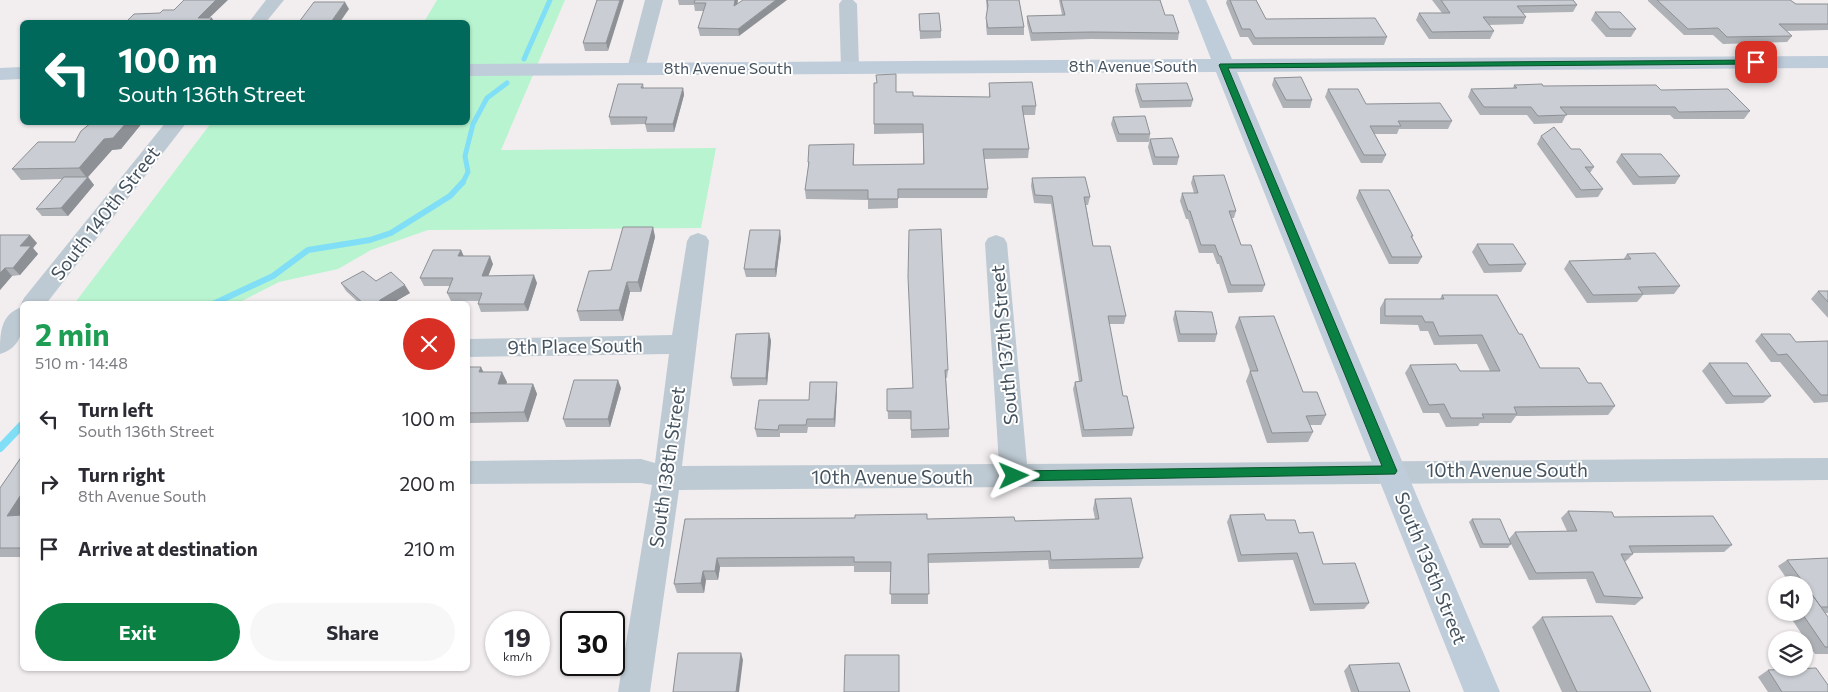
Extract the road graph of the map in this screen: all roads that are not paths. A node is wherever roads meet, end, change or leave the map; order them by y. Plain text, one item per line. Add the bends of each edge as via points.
1 (275, 0) edge
2 (654, 0) edge
3 (1196, 0) edge
4 (848, 4) dead end
5 (259, 20) edge
6 (1828, 62) edge
7 (1223, 65) junction
8 (850, 67) junction
9 (636, 69) junction
10 (470, 70) edge
11 (20, 73) edge
12 (0, 74) edge
13 (175, 125) edge
14 (698, 241) dead end
15 (996, 243) dead end
16 (34, 301) edge
17 (20, 319) edge
18 (683, 344) junction
19 (0, 345) edge
20 (470, 348) edge
21 (1828, 469) edge
22 (1391, 471) junction
23 (470, 472) edge
24 (1014, 476) junction
25 (667, 478) junction
26 (634, 692) edge
27 (1482, 692) edge

1 - 5 street
2 - 9 street
3 - 7 street, South 136th Street
4 - 8 street
6 - 7 street, 8th Avenue South
7 - 8 street, 8th Avenue South
7 - 22 street, South 136th Street
8 - 9 street, 8th Avenue South
9 - 10 street, 8th Avenue South
11 - 12 street
13 - 16 street, South 140th Street
14 - 18 street, South 138th Street
15 - 24 street, South 137th Street
17 - 19 street
18 - 20 street, 9th Place South
18 - 25 street, South 138th Street
21 - 22 street, 10th Avenue South
22 - 24 street, 10th Avenue South
22 - 27 street, South 136th Street
23 - 25 street, 10th Avenue South via 641,471
24 - 25 street, 10th Avenue South
25 - 26 street, South 138th Street

